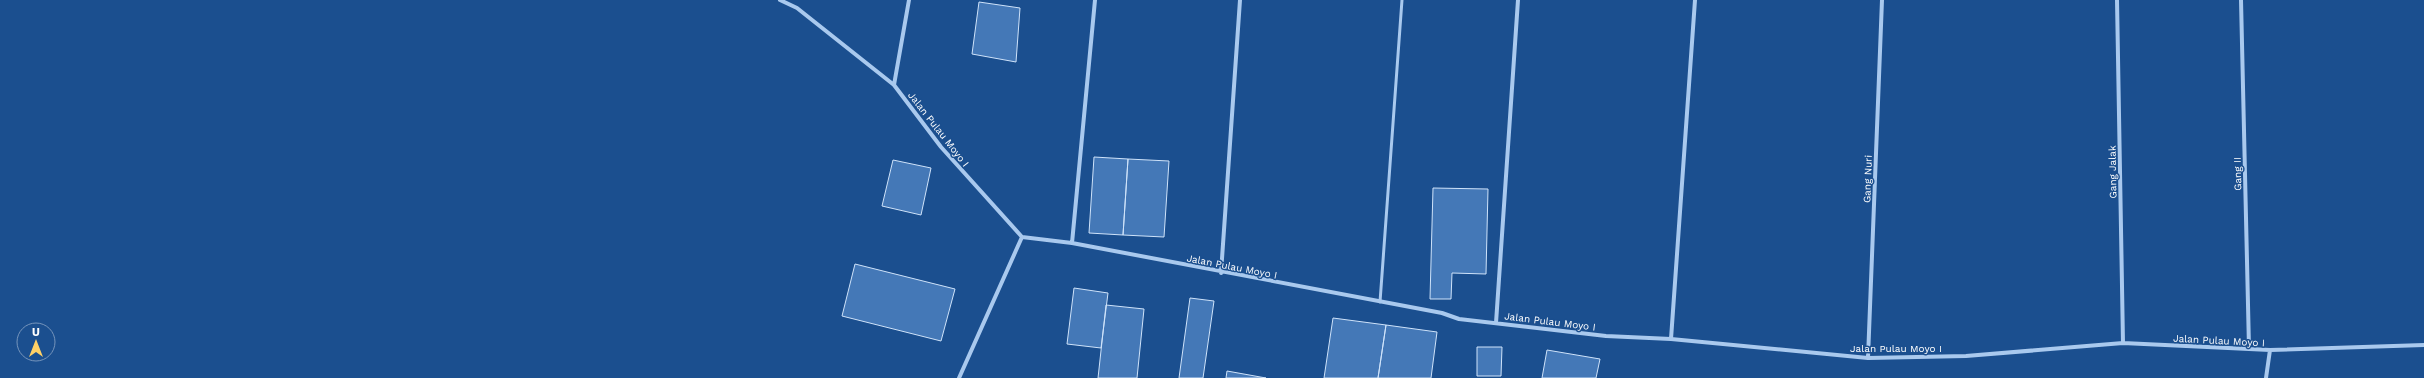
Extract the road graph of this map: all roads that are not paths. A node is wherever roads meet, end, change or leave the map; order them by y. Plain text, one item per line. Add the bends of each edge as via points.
1 (780, 0) edge
2 (909, 0) edge
3 (1095, 0) edge
4 (1240, 0) edge
5 (1402, 0) edge
6 (1518, 0) edge
7 (1695, 0) edge
8 (1882, 0) edge
9 (2117, 0) edge
10 (2241, 0) edge
11 (894, 85) junction
12 (1022, 237) junction
13 (1072, 243) junction
14 (1221, 273) junction
15 (1380, 302) junction
16 (1496, 323) junction
17 (1671, 339) junction
18 (2123, 343) junction
19 (2424, 345) edge
20 (2249, 348) junction
21 (2270, 350) junction
22 (1868, 358) junction
23 (959, 378) edge
24 (2266, 378) edge

1 - 11 street, Jalan Pulau Moyo I via 797,8
2 - 11 street
3 - 13 street
4 - 14 street
5 - 15 lane
6 - 16 street
7 - 17 street
8 - 22 street, Gang Nuri
9 - 18 street, Gang Jalak
10 - 20 street, Gang II
11 - 12 street, Jalan Pulau Moyo I via 941,147
12 - 13 street, Jalan Pulau Moyo I
12 - 23 street
13 - 14 street, Jalan Pulau Moyo I
14 - 15 street, Jalan Pulau Moyo I
15 - 16 street, Jalan Pulau Moyo I via 1442,313 1459,319
16 - 17 street, Jalan Pulau Moyo I via 1606,336
17 - 22 street, Jalan Pulau Moyo I
18 - 20 street, Jalan Pulau Moyo I
18 - 22 street, Jalan Pulau Moyo I via 1966,356
19 - 21 street, Jalan Pulau Moyo I
20 - 21 street, Jalan Pulau Moyo I
21 - 24 street

